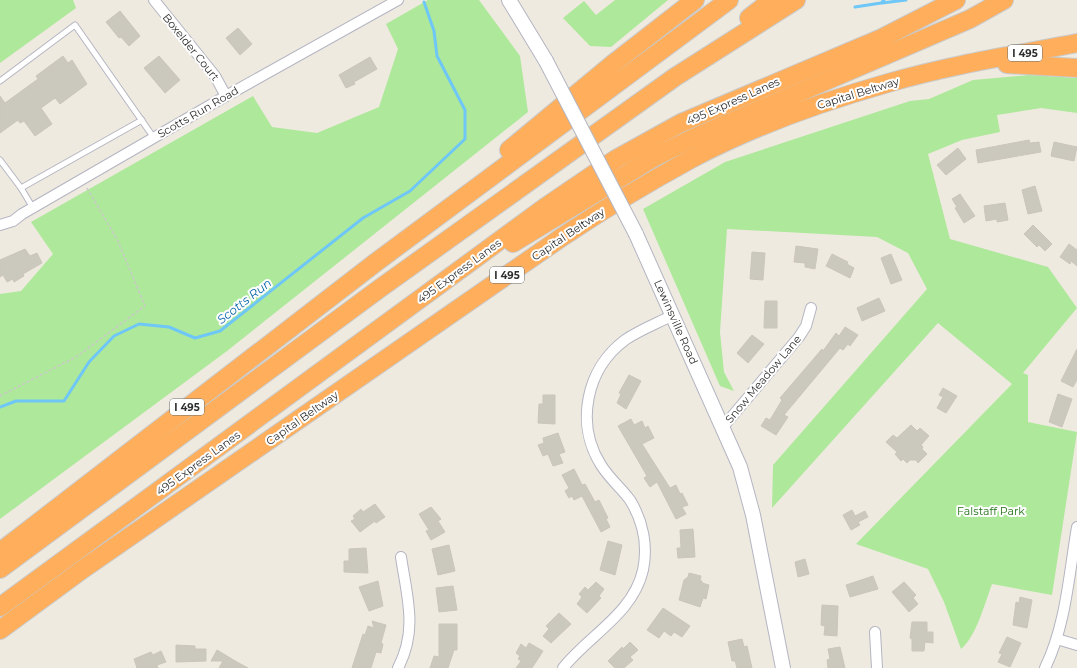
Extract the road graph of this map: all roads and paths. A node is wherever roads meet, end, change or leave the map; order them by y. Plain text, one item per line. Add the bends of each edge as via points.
1 (154, 0) edge
2 (398, 0) edge
3 (509, 0) edge
4 (695, 0) edge
5 (729, 0) edge
6 (772, 0) edge
7 (796, 0) edge
8 (956, 0) edge
9 (1004, 0) edge
10 (1077, 43) edge
11 (972, 64) junction
12 (1077, 68) edge
13 (675, 77) junction
14 (0, 81) edge
15 (226, 96) junction
16 (142, 120) junction
17 (154, 138) junction
18 (0, 160) edge
19 (82, 179) junction
20 (21, 188) junction
21 (33, 208) junction
22 (0, 225) edge
23 (375, 263) junction
24 (413, 304) junction
25 (811, 308) dead end
26 (673, 315) junction
27 (0, 396) edge
28 (723, 427) junction
29 (1077, 532) edge
30 (0, 552) edge
31 (401, 557) dead end
32 (0, 569) edge
33 (0, 607) edge
34 (0, 630) edge
35 (875, 632) dead end
36 (1057, 639) junction
37 (1077, 645) edge
38 (398, 668) edge
39 (564, 668) edge
40 (783, 668) edge
41 (877, 668) edge
42 (1045, 668) edge

1 - 15 street, Boxelder Court via 215,76
2 - 15 street, Scotts Run Road
3 - 26 main road, Lewinsville Road, bridge via 546,61 636,234
4 - 23 highway via 552,113
5 - 23 highway, I 495
6 - 13 highway
7 - 13 highway, I 495
8 - 24 highway, 495 Express Lanes / I 495 via 882,38 717,107 649,140 578,183
9 - 24 highway via 970,19 726,122 678,146 621,177
10 - 11 highway, Capital Beltway / I 495
11 - 12 highway
11 - 34 highway, Capital Beltway / I 495 via 888,83 786,117 692,158 648,183 562,237 83,569
13 - 32 highway, I 495 via 386,285
14 - 16 lane via 75,25
15 - 17 street, Scotts Run Road
16 - 17 lane
16 - 20 lane
17 - 19 street, Scotts Run Road
18 - 20 lane
19 - 21 street, Scotts Run Road
19 - 27 path via 118,242 145,306 76,357
20 - 21 lane
21 - 22 street, Scotts Run Road via 13,221
23 - 30 highway, I 495
24 - 33 highway, 495 Express Lanes / I 495
25 - 28 street, Snow Meadow Lane via 806,326 799,337
26 - 28 main road, Lewinsville Road
26 - 39 street via 626,339 615,348 598,370 592,384 587,412 590,440 601,465 637,512 645,556 638,584 624,608
28 - 40 main road, Lewinsville Road via 740,467 753,515
29 - 36 street
31 - 38 street via 411,620 408,647
35 - 41 street
36 - 37 street
36 - 42 street

